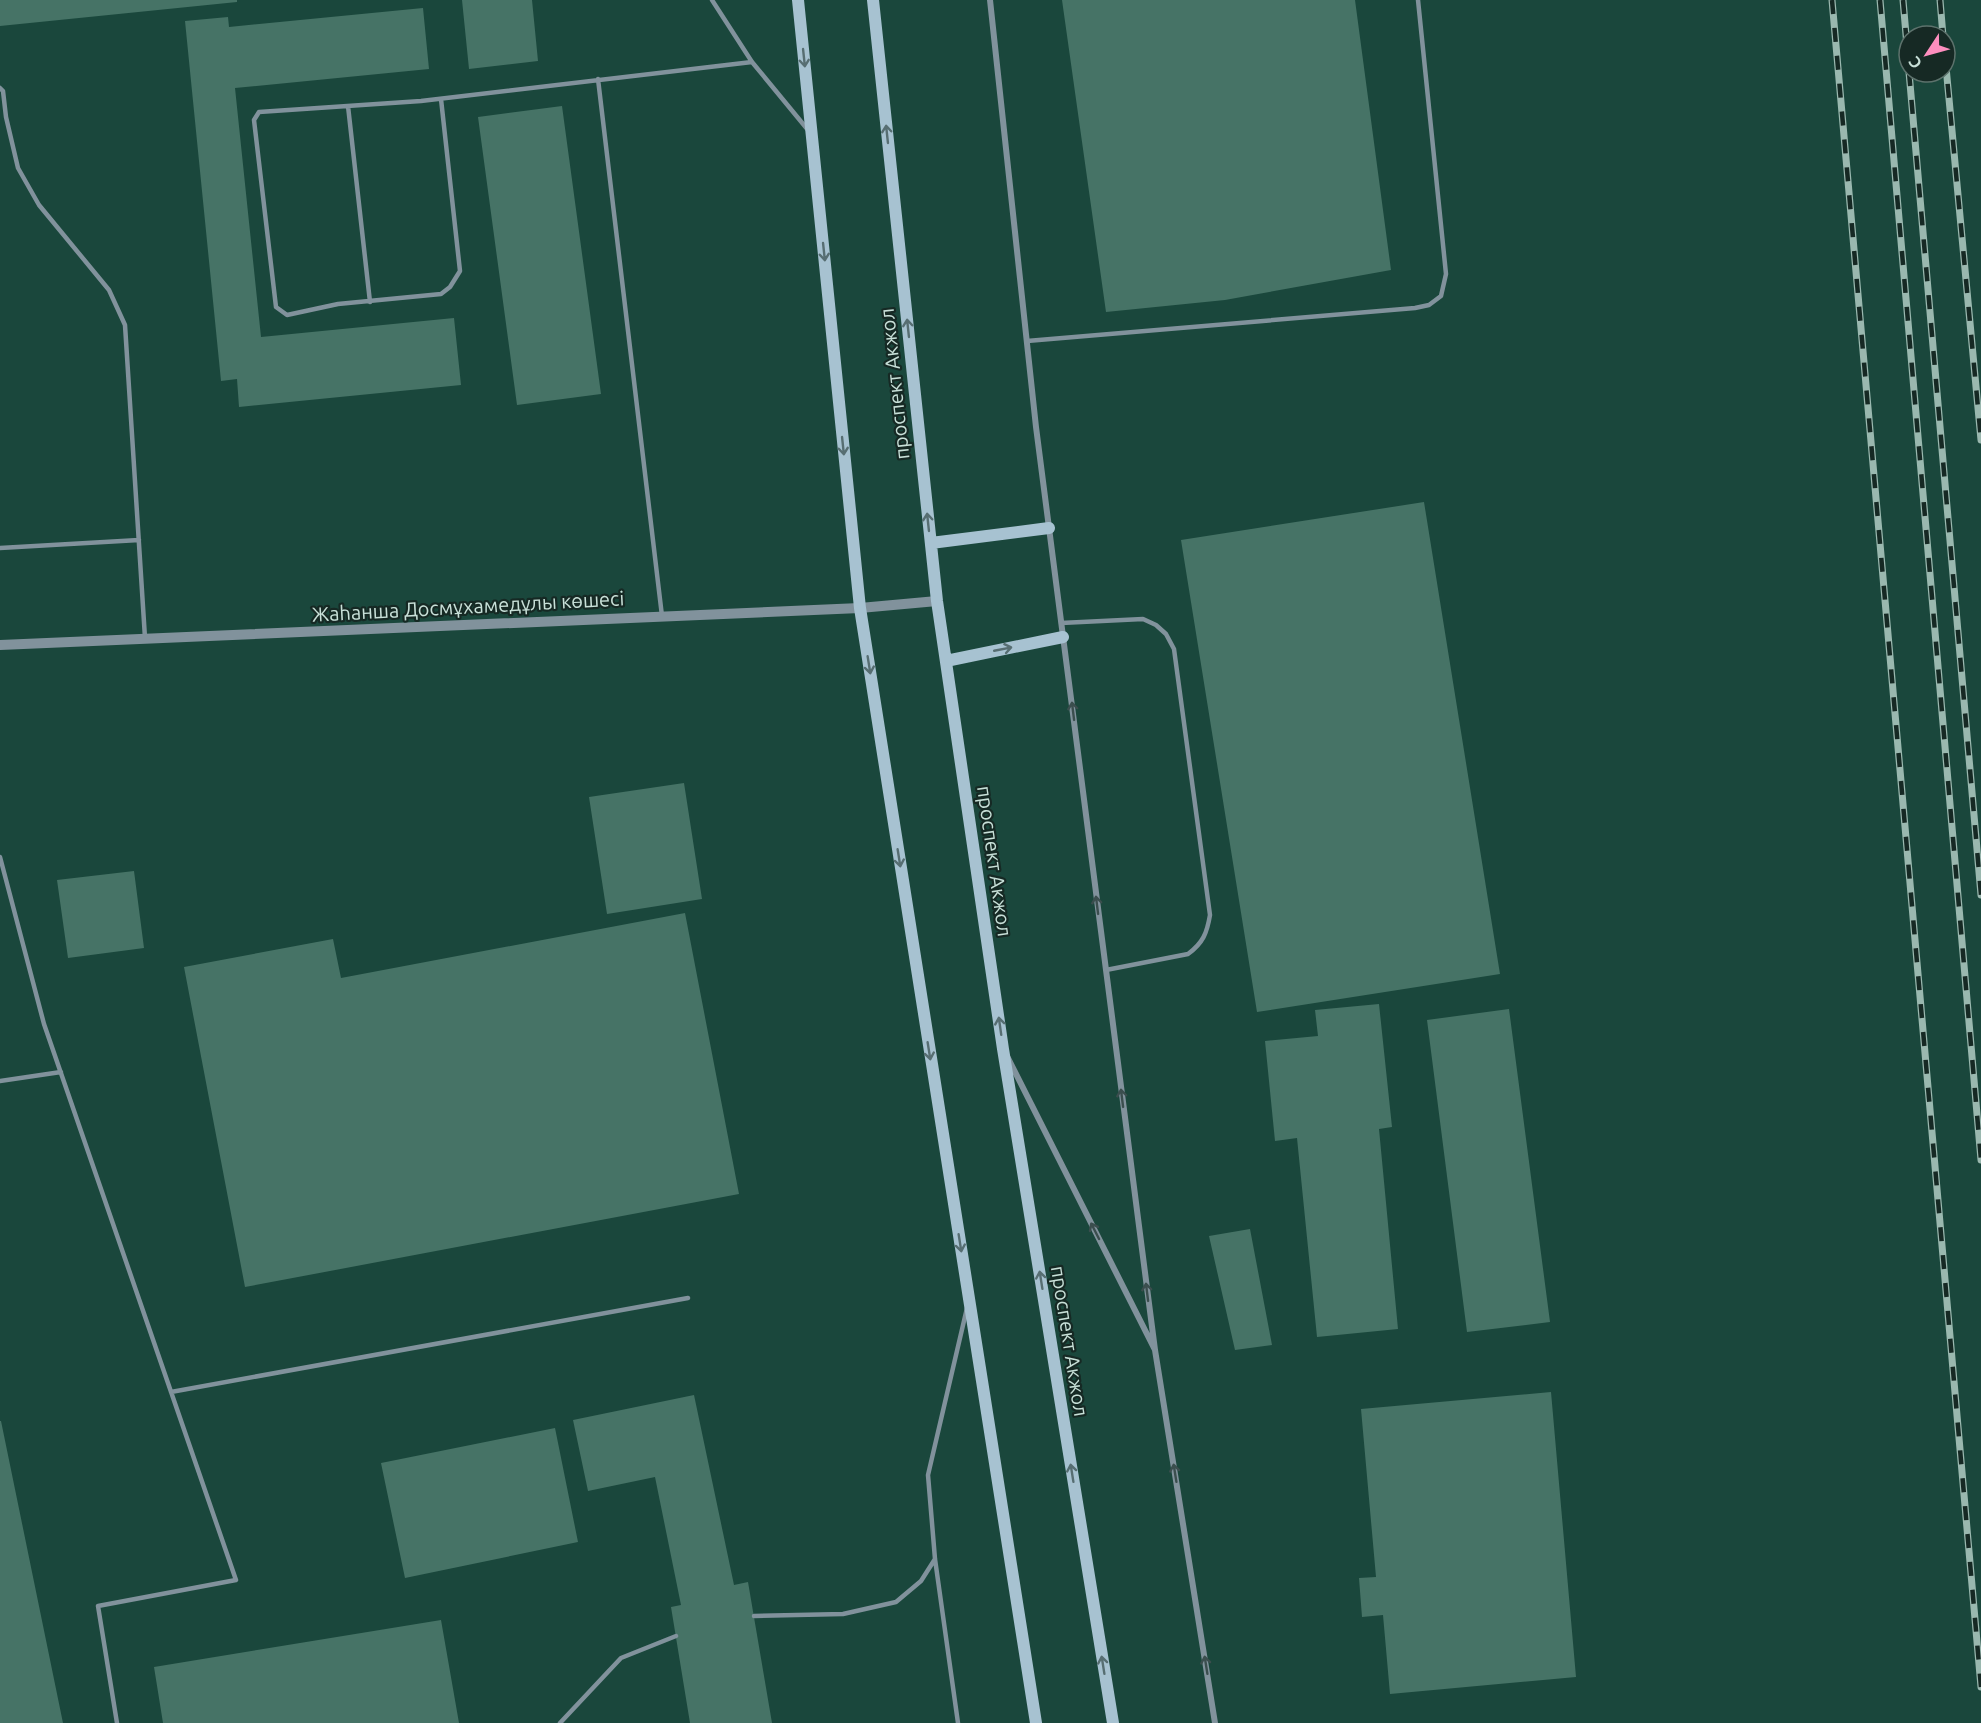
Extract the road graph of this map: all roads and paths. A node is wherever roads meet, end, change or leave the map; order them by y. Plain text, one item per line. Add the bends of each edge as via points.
1 (712, 0) edge
2 (798, 0) edge
3 (873, 0) edge
4 (990, 0) edge
5 (1418, 0) edge
6 (752, 62) junction
7 (598, 79) junction
8 (0, 88) edge
9 (441, 99) junction
10 (348, 106) junction
11 (812, 135) junction
12 (370, 302) junction
13 (1027, 341) junction
14 (1049, 528) junction
15 (139, 540) junction
16 (931, 543) junction
17 (0, 549) edge
18 (937, 601) junction
19 (860, 608) junction
20 (662, 616) junction
21 (1061, 623) junction
22 (1063, 637) junction
23 (145, 639) junction
24 (0, 645) edge
25 (946, 661) junction
26 (0, 857) edge
27 (1106, 970) junction
28 (1004, 1049) junction
29 (61, 1072) junction
30 (0, 1081) edge
31 (688, 1298) dead end
32 (969, 1299) junction
33 (1155, 1350) junction
34 (171, 1392) junction
35 (935, 1559) junction
36 (754, 1616) dead end
37 (676, 1636) dead end
38 (117, 1723) edge
39 (560, 1723) edge
40 (958, 1723) edge
41 (1036, 1723) edge
42 (1113, 1723) edge
43 (1215, 1723) edge

1 - 6 lane
2 -> 11 main road
16 -> 3 main road, проспект Акжол
4 - 13 street
5 - 13 lane via 1446,274 1441,296 1429,305 1414,308
6 - 7 lane
6 - 11 lane
7 - 9 lane
7 - 20 lane
8 - 15 lane via 18,168 39,205 109,290 125,325
9 - 10 lane
9 - 12 lane via 460,271 441,294
10 - 12 lane
10 - 12 lane via 259,112 254,120 276,307 287,315
11 -> 19 main road
13 - 14 street
14 - 16 main road
14 - 21 street
15 - 17 lane
15 - 23 lane
16 - 18 main road, проспект Акжол
18 - 19 street, Жаһанша Досмұхамедұлы көшесі
18 - 25 main road, проспект Акжол
19 - 20 street, Жаһанша Досмұхамедұлы көшесі
19 -> 32 main road
20 - 23 street, Жаһанша Досмұхамедұлы көшесі
21 - 22 street
21 - 27 lane via 1143,619 1166,634 1174,649 1210,915 1208,932 1188,954
25 -> 22 main road
27 -> 22 street
23 - 24 street, Жаһанша Досмұхамедұлы көшесі
28 -> 25 main road, проспект Акжол
26 - 29 lane via 44,1024
33 -> 27 street
33 -> 28 street
42 -> 28 main road, проспект Акжол
29 - 30 lane
29 - 34 lane
31 - 34 lane
32 - 35 lane via 928,1475
32 - 41 main road
43 -> 33 street
34 - 38 lane via 236,1580 98,1606
35 - 36 lane via 921,1581 896,1602 843,1614
35 - 40 lane
37 - 39 lane via 621,1658

